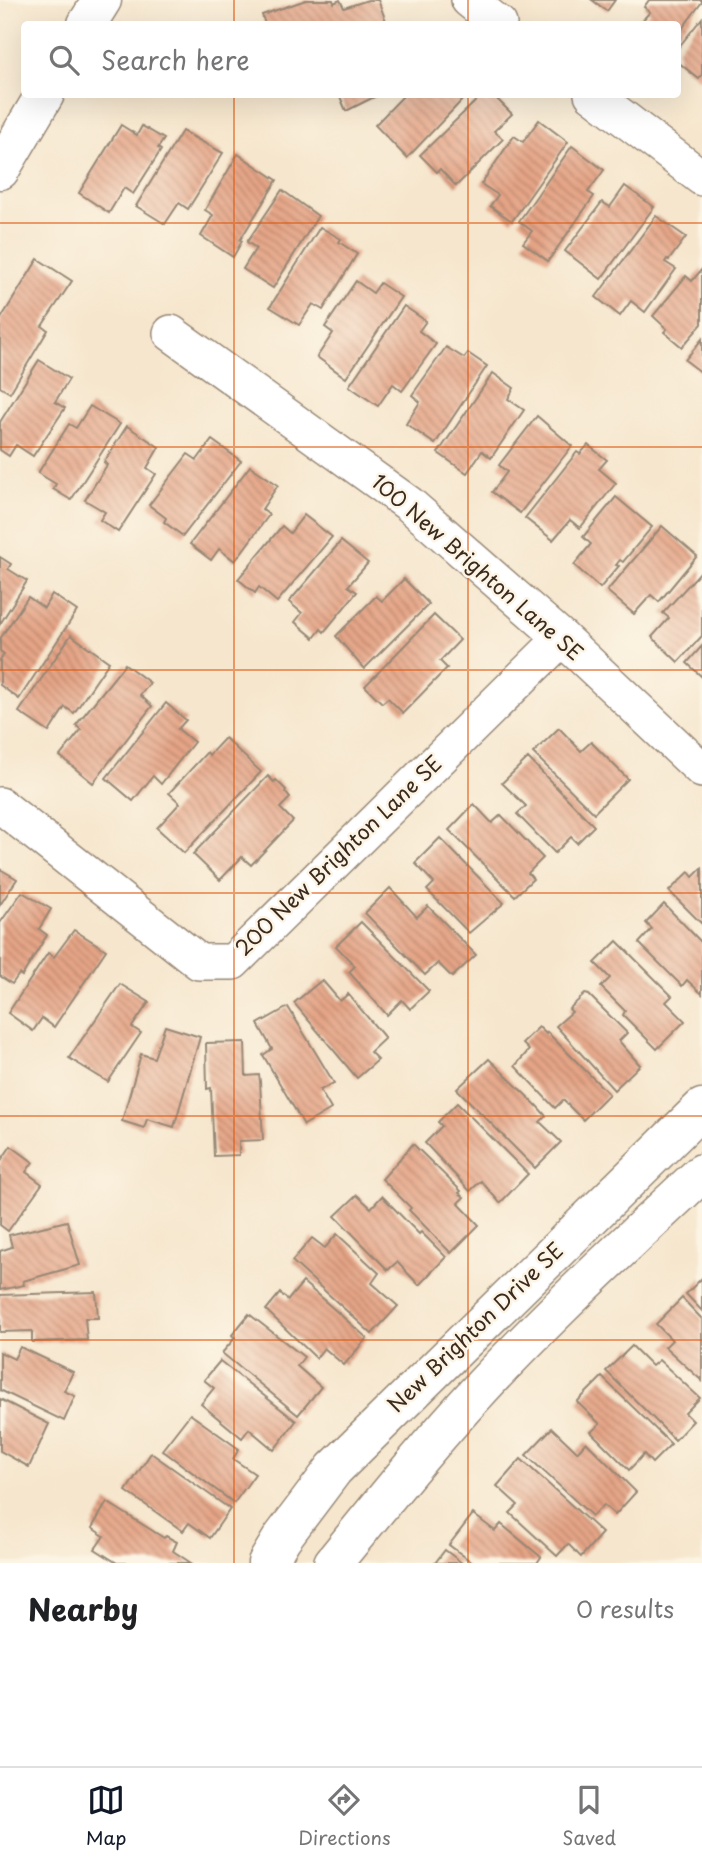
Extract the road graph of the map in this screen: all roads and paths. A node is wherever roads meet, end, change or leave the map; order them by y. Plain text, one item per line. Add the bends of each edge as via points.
1 (102, 0) edge
2 (469, 0) edge
3 (90, 21) edge
4 (495, 21) edge
5 (43, 98) edge
6 (598, 98) edge
7 (0, 170) edge
8 (702, 178) edge
9 (171, 333) dead end
10 (562, 638) junction
11 (702, 770) edge
12 (0, 805) edge
13 (702, 1108) edge
14 (702, 1173) edge
15 (267, 1563) edge
16 (333, 1563) edge

1 - 3 street
2 - 4 street
5 - 7 street
6 - 8 street
9 - 10 street, 100 New Brighton Lane SE via 409,504
10 - 11 street, 100 New Brighton Lane SE
10 - 12 street, 200 New Brighton Lane SE via 233,962 199,962
13 - 15 street, New Brighton Drive SE via 334,1469
14 - 16 street, New Brighton Drive SE via 481,1388

